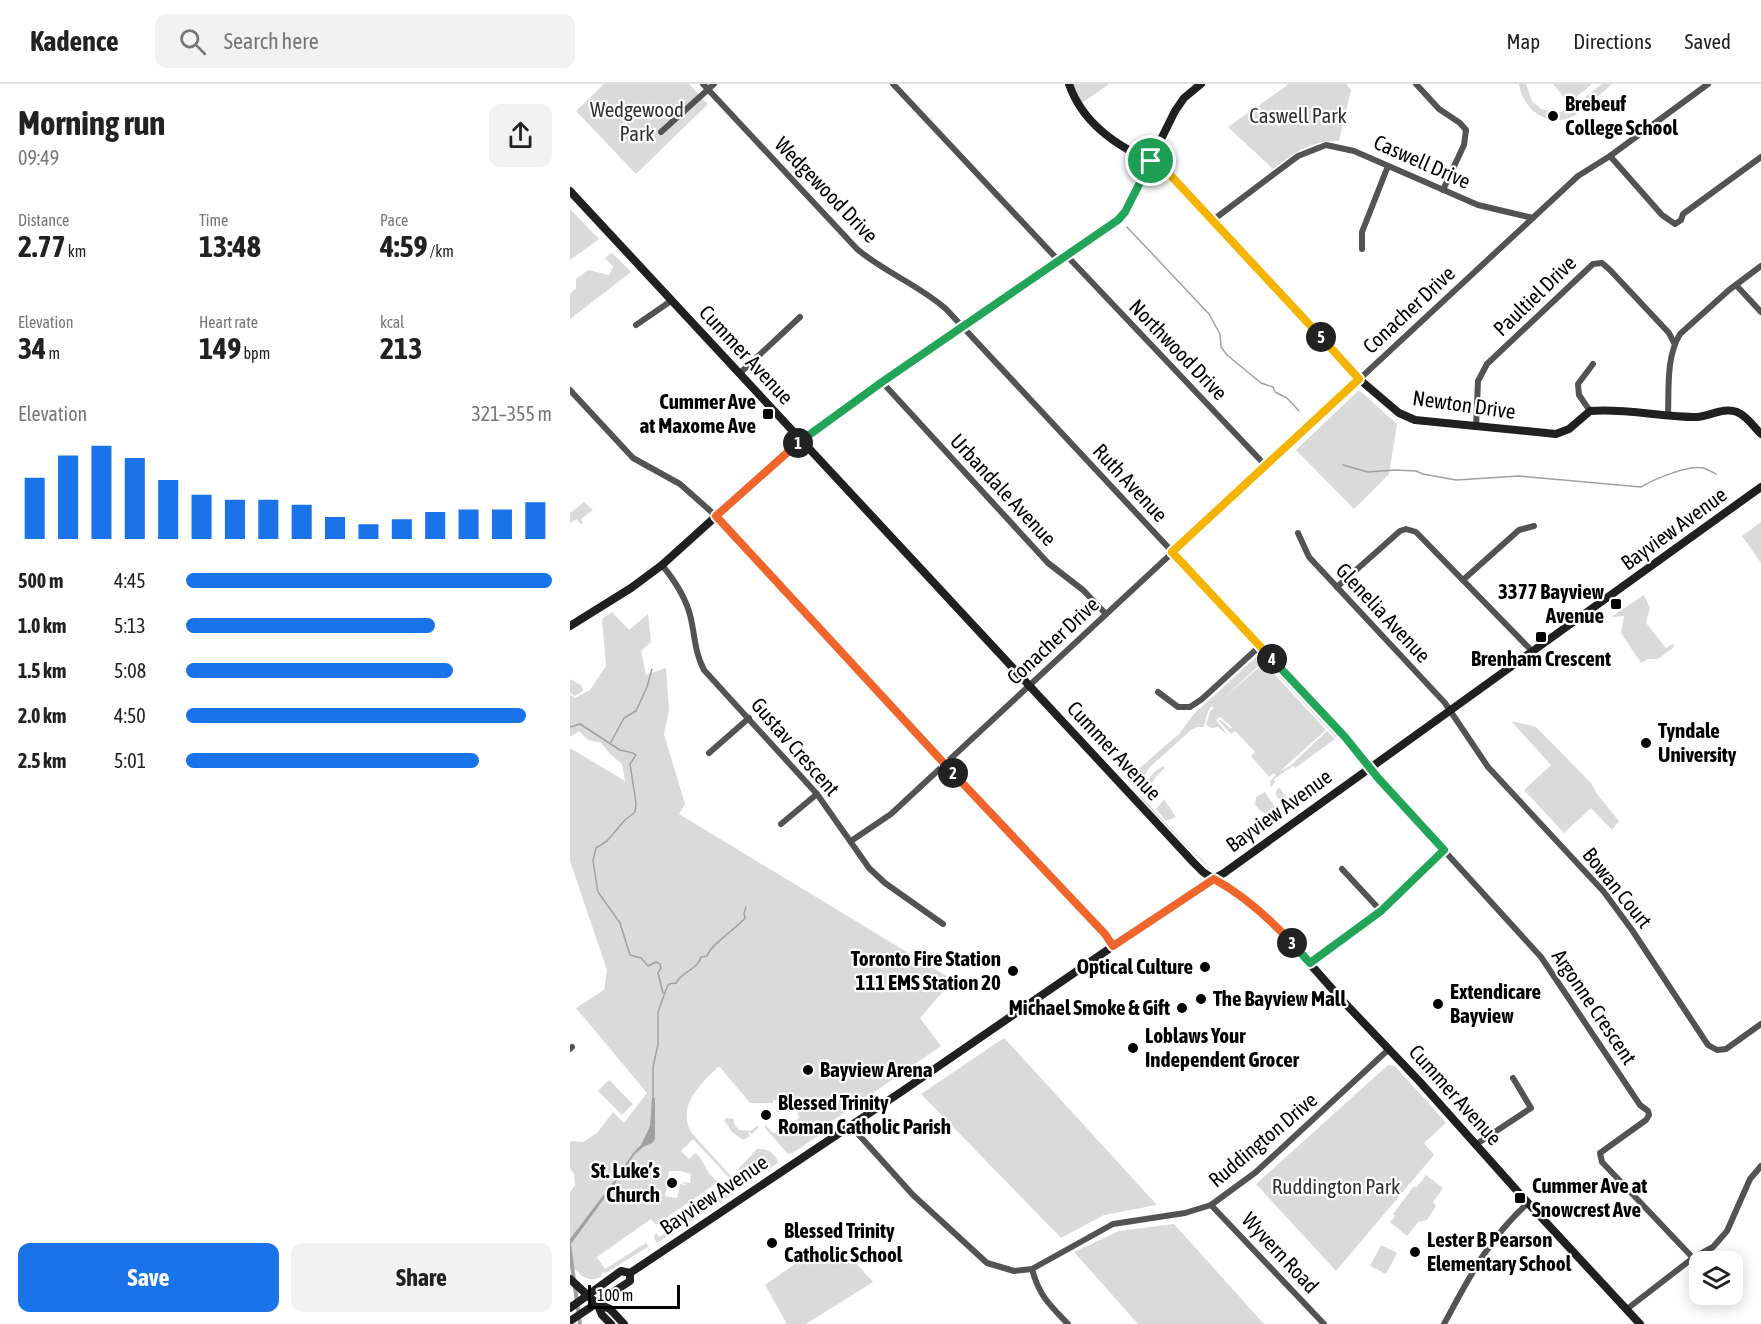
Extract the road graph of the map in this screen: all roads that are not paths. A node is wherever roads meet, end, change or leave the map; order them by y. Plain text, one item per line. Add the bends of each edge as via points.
1 (714, 84) edge
2 (892, 84) edge
3 (1069, 84) edge
4 (1201, 84) edge
5 (1416, 84) edge
6 (1708, 84) edge
7 (706, 87) edge
8 (661, 132) dead end
9 (1610, 156) junction
10 (1761, 157) edge
11 (1151, 161) junction
12 (1388, 166) junction
13 (1443, 190) junction
14 (570, 191) edge
15 (1533, 218) junction
16 (1213, 220) junction
17 (1362, 249) dead end
18 (1063, 259) junction
19 (1761, 266) edge
20 (1736, 285) junction
21 (671, 301) junction
22 (1761, 312) edge
23 (800, 318) dead end
24 (636, 325) dead end
25 (964, 327) junction
26 (1674, 343) junction
27 (1593, 364) dead end
28 (739, 374) junction
29 (1359, 379) junction
30 (882, 382) junction
31 (570, 390) edge
32 (1590, 411) junction
33 (1668, 415) junction
34 (1476, 427) junction
35 (1761, 434) edge
36 (801, 441) junction
37 (1266, 466) junction
38 (1761, 488) edge
39 (716, 516) junction
40 (1534, 526) dead end
41 (1298, 533) dead end
42 (1172, 552) junction
43 (662, 565) junction
44 (1463, 580) junction
45 (1338, 587) junction
46 (1106, 614) junction
47 (570, 626) edge
48 (1260, 646) junction
49 (1532, 651) junction
50 (1029, 686) junction
51 (1158, 692) dead end
52 (1450, 711) junction
53 (749, 718) junction
54 (709, 753) dead end
55 (944, 764) junction
56 (1370, 768) junction
57 (817, 794) junction
58 (781, 824) dead end
59 (851, 841) junction
60 (1444, 850) junction
61 (1342, 869) dead end
62 (1214, 879) junction
63 (1381, 911) junction
64 (943, 924) dead end
65 (1113, 946) junction
66 (1310, 963) junction
67 (1761, 1024) edge
68 (1389, 1049) junction
69 (1513, 1078) dead end
70 (850, 1125) junction
71 (1475, 1145) junction
72 (1761, 1166) edge
73 (1528, 1203) junction
74 (1211, 1205) junction
75 (1706, 1251) edge
76 (1689, 1254) edge
77 (1689, 1261) edge
78 (1032, 1269) junction
79 (630, 1273) junction
80 (570, 1279) edge
81 (588, 1295) junction
82 (596, 1303) junction
83 (570, 1308) edge
84 (1627, 1309) junction
85 (570, 1321) edge
86 (611, 1324) edge
87 (624, 1324) edge
88 (1068, 1324) edge
89 (1324, 1324) edge
90 (1444, 1324) edge
91 (1640, 1324) edge

1 - 7 street
2 - 18 street, Northwood Drive
3 - 11 street, Newton Drive via 1076,102 1092,122 1118,144
4 - 11 street via 1175,111
5 - 13 street via 1439,110 1466,130 1464,145
6 - 9 street, Conacher Drive
7 - 8 street
7 - 25 street, Wedgewood Drive via 857,249 936,300
9 - 10 street via 1662,215 1675,224
9 - 15 street, Conacher Drive via 1578,176
11 - 16 street, Newton Drive via 1161,165
11 - 18 street via 1118,220
12 - 13 street, Caswell Drive
12 - 16 street, Caswell Drive via 1340,147 1311,149
12 - 17 street via 1362,232
13 - 15 street, Caswell Drive via 1478,205
14 - 21 street, Cummer Avenue
15 - 29 street, Conacher Drive
16 - 29 street, Newton Drive
18 - 25 street
18 - 37 street, Northwood Drive
19 - 20 street
20 - 22 street
20 - 26 street
21 - 24 street
21 - 28 street, Cummer Avenue
23 - 28 street
25 - 30 street
25 - 42 street, Ruth Avenue
26 - 33 street
26 - 34 street, Paultiel Drive via 1610,270 1602,263 1593,264 1487,364 1478,381
27 - 32 street via 1578,384 1579,395
28 - 36 street, Cummer Avenue
29 - 34 street, Newton Drive via 1409,418
29 - 37 street, Conacher Drive
30 - 36 street
30 - 46 street, Urbandale Avenue via 1048,563
31 - 39 street via 633,458 680,484
32 - 33 street
32 - 34 street, Newton Drive via 1569,429 1556,434
33 - 35 street via 1698,417 1736,412
36 - 39 street
36 - 50 street, Cummer Avenue
37 - 42 street, Conacher Drive
38 - 49 street, Bayview Avenue
39 - 43 street
39 - 55 street
40 - 44 street via 1519,530
41 - 45 street, Glenelia Avenue via 1309,558
42 - 46 street, Conacher Drive
42 - 48 street, Ruth Avenue
43 - 47 street
43 - 53 street, Gustav Crescent via 684,597 697,657 704,670
44 - 45 street via 1416,532 1406,529
44 - 49 street
45 - 52 street, Glenelia Avenue
46 - 50 street, Conacher Drive
48 - 51 street via 1190,707 1178,706
48 - 56 street, Ruth Avenue
49 - 52 street, Bayview Avenue
50 - 55 street, Conacher Drive
50 - 62 street, Cummer Avenue via 1194,863
52 - 56 street, Bayview Avenue
52 - 67 street, Bowan Court via 1488,767 1604,892 1708,1045 1717,1050 1726,1048
53 - 54 street
53 - 57 street, Gustav Crescent
55 - 59 street, Conacher Drive via 891,814
55 - 65 street
56 - 60 street, Argonne Crescent
56 - 62 street, Bayview Avenue
57 - 58 street
57 - 59 street, Gustav Crescent
59 - 64 street, Gustav Crescent via 868,868
60 - 63 street
60 - 76 street, Argonne Crescent via 1541,957 1640,1105 1648,1111 1646,1120 1600,1153 1602,1162
61 - 63 street
62 - 65 street, Bayview Avenue
62 - 66 street, Cummer Avenue via 1248,902
63 - 66 street
65 - 70 street, Bayview Avenue
66 - 68 street, Cummer Avenue
68 - 71 street, Cummer Avenue
68 - 74 street, Ruddington Drive via 1256,1172
69 - 71 street via 1531,1108
70 - 78 street via 913,1195 987,1263 1014,1271
70 - 79 street, Bayview Avenue
71 - 73 street, Cummer Avenue
72 - 75 street via 1750,1179 1727,1231
73 - 84 street, Cummer Avenue
73 - 90 street via 1483,1253
74 - 78 street, Ruddington Drive via 1185,1214 1113,1224
74 - 89 street, Wyvern Road
77 - 84 street
78 - 88 street via 1037,1287
79 - 81 street, Bayview Avenue via 621,1271
79 - 82 street, Bayview Avenue via 630,1281
80 - 81 street
81 - 82 street
81 - 83 street, Bayview Avenue
82 - 85 street, Bayview Avenue
82 - 86 street
82 - 87 street
84 - 91 street, Cummer Avenue

